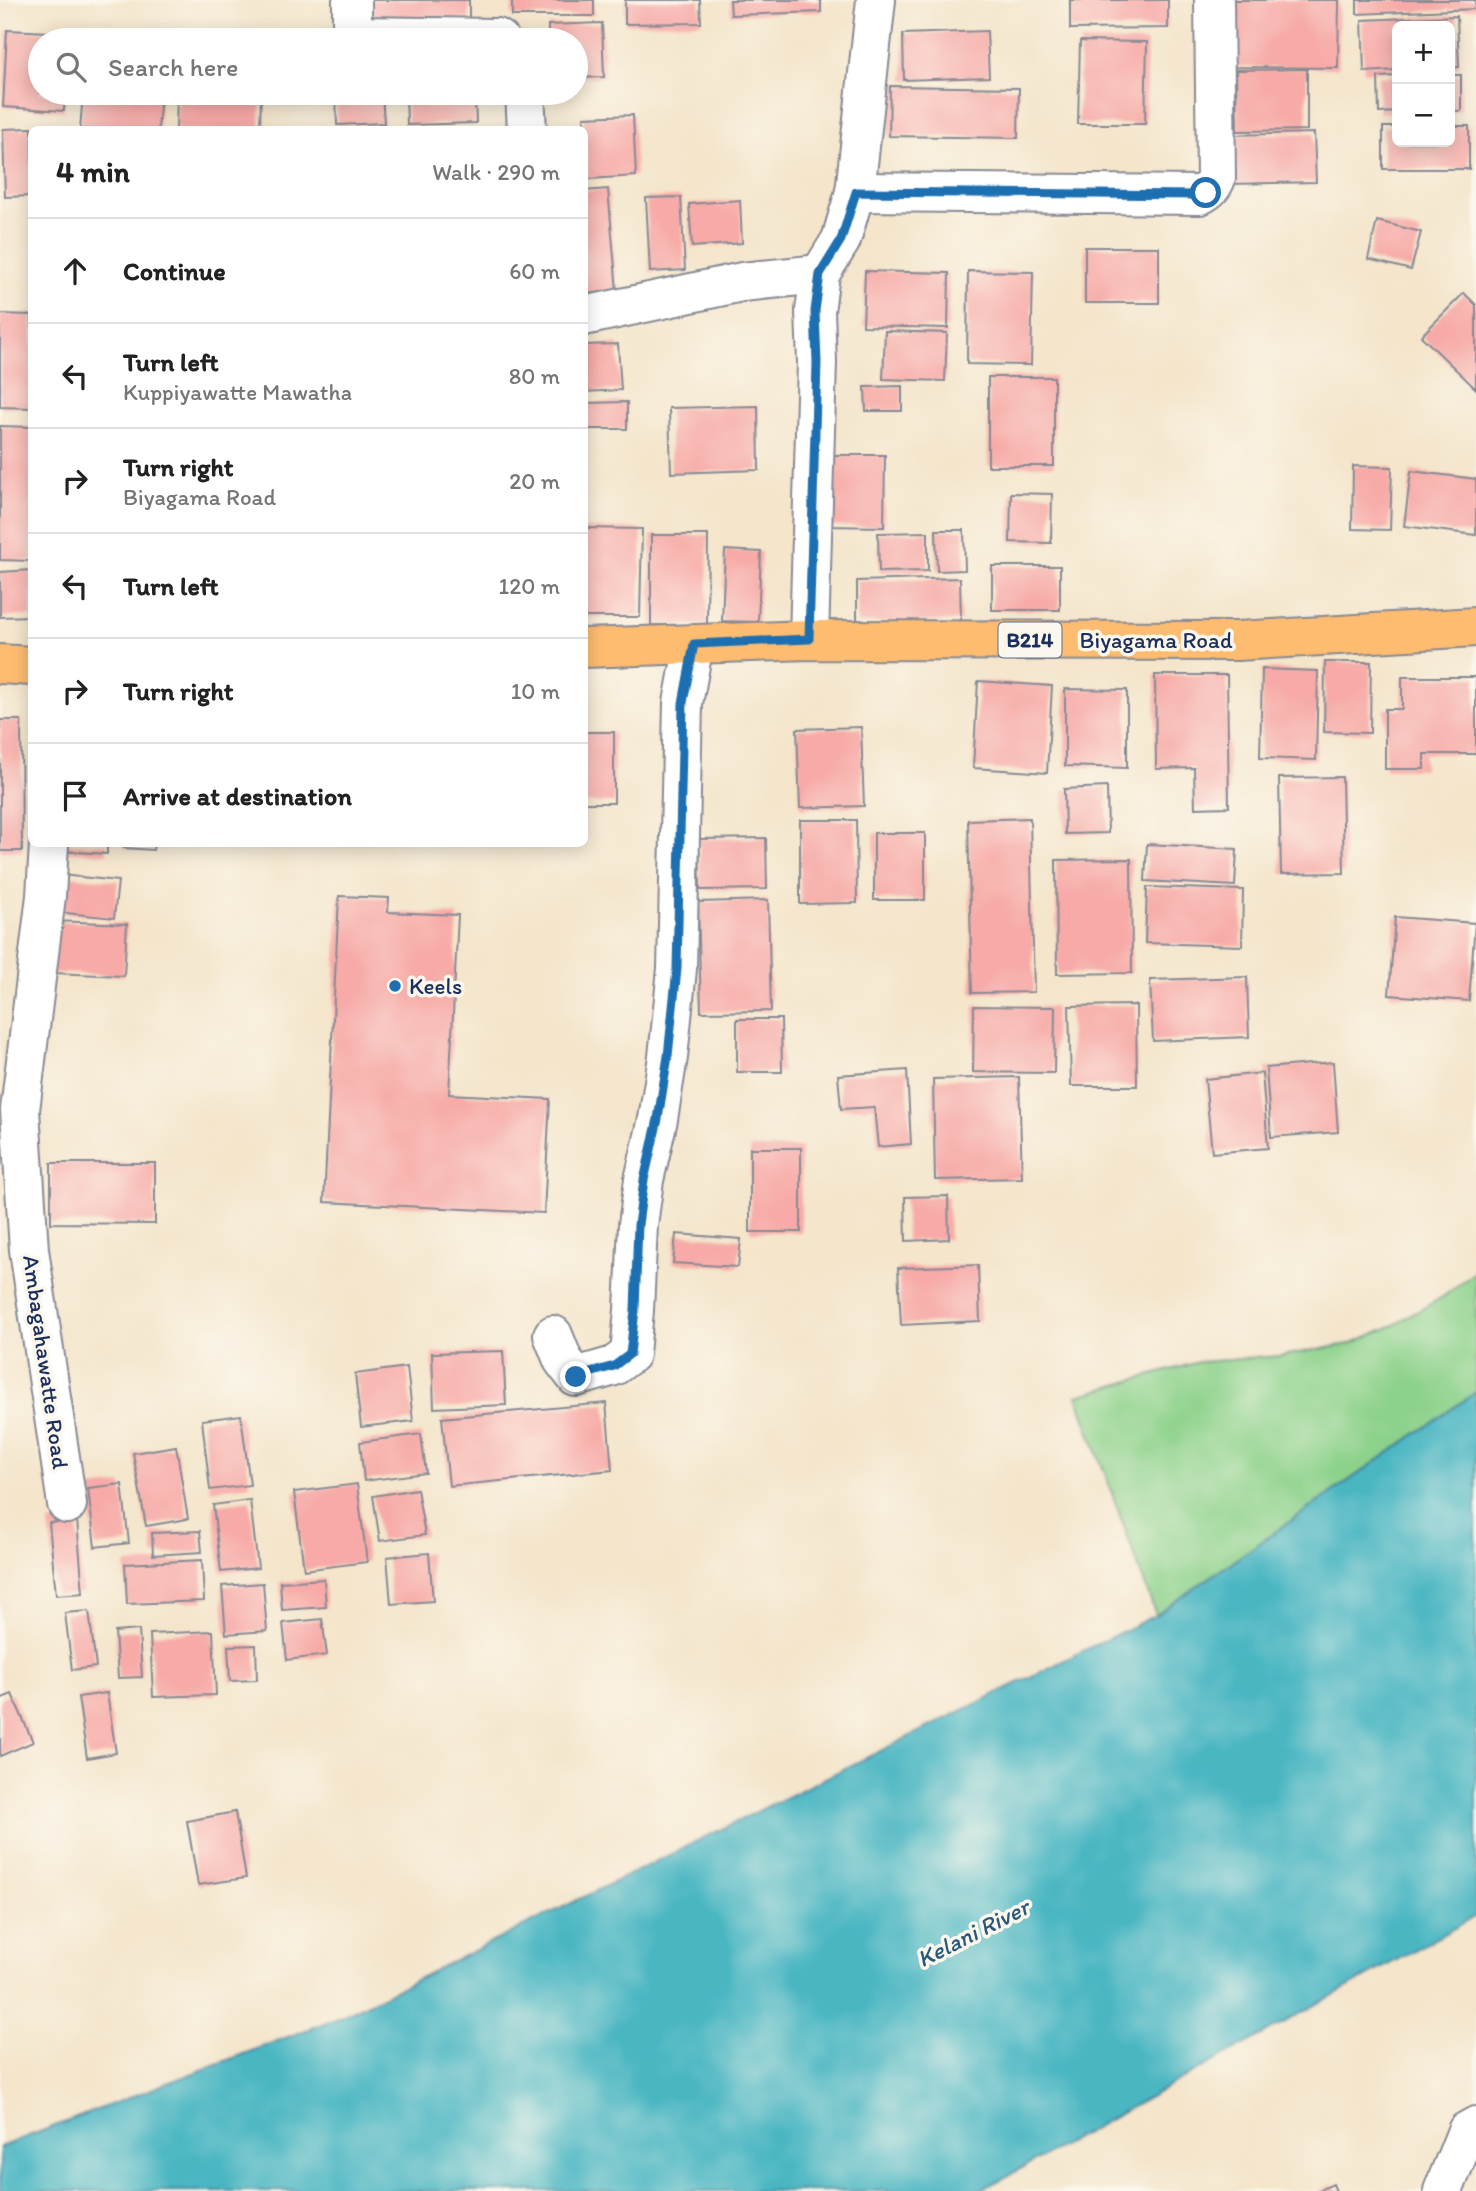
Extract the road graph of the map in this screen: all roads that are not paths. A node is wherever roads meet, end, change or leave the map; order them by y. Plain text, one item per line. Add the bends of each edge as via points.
1 (352, 0) edge
2 (876, 0) edge
3 (1214, 0) edge
4 (353, 28) edge
5 (526, 105) edge
6 (527, 126) edge
7 (856, 192) junction
8 (820, 274) junction
9 (588, 315) edge
10 (1476, 627) edge
11 (809, 639) junction
12 (694, 644) junction
13 (588, 648) edge
14 (0, 664) edge
15 (28, 666) edge
16 (49, 847) edge
17 (553, 1335) dead end
18 (67, 1504) dead end
19 (1476, 2126) edge
20 (1443, 2191) edge

1 - 4 street
2 - 7 street
3 - 7 street via 1216,178 1206,193
5 - 6 street
7 - 8 street via 841,240
8 - 9 street via 742,282
8 - 11 street via 815,311
10 - 11 main road, Biyagama Road / B214 via 1237,641
11 - 12 main road, Biyagama Road / B214
12 - 13 main road, Biyagama Road / B214
12 - 17 street via 683,703 677,969 668,1056 638,1225 630,1354 614,1366 576,1377
14 - 15 main road
16 - 18 street, Ambagahawatte Road via 20,1110 29,1250
19 - 20 street via 1467,2131

